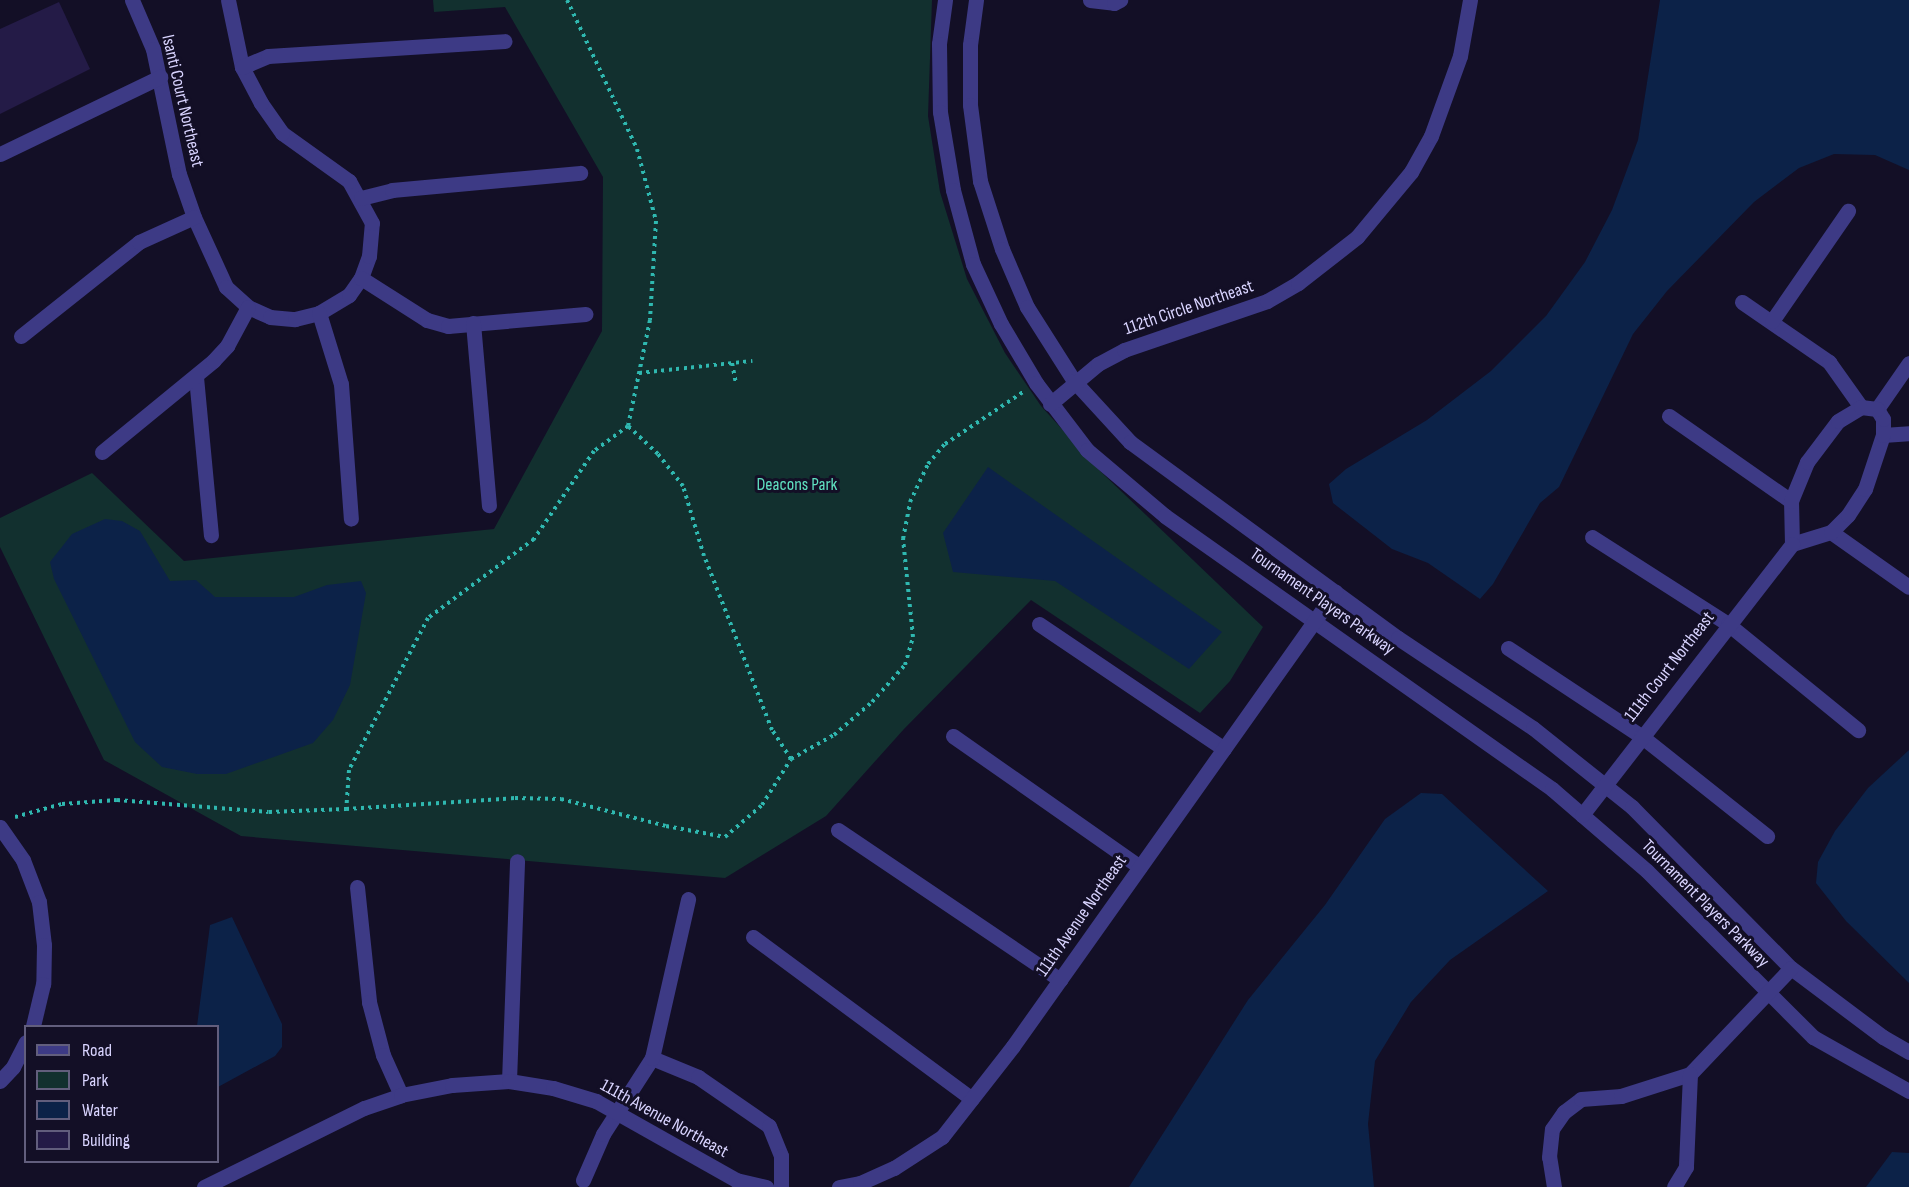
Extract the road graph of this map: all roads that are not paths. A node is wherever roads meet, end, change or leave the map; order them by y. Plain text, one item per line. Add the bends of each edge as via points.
1 (132, 0) edge
2 (228, 0) edge
3 (945, 0) edge
4 (976, 0) edge
5 (1090, 0) edge
6 (1120, 0) edge
7 (1470, 0) edge
8 (505, 40) dead end
9 (242, 67) junction
10 (160, 77) junction
11 (0, 154) edge
12 (580, 173) dead end
13 (361, 198) junction
14 (1848, 211) dead end
15 (194, 218) junction
16 (361, 278) junction
17 (1742, 302) dead end
18 (248, 307) junction
19 (319, 313) junction
20 (585, 314) dead end
21 (1772, 321) junction
22 (473, 323) junction
23 (21, 336) dead end
24 (1909, 363) edge
25 (196, 377) junction
26 (1074, 381) junction
27 (1050, 404) junction
28 (1861, 407) junction
29 (1877, 409) junction
30 (1669, 416) dead end
31 (1909, 433) edge
32 (1883, 435) junction
33 (102, 452) dead end
34 (1791, 501) junction
35 (489, 505) dead end
36 (351, 519) dead end
37 (1831, 532) junction
38 (211, 535) dead end
39 (1592, 537) dead end
40 (1792, 544) junction
41 (1909, 588) edge
42 (1335, 592) junction
43 (1315, 620) junction
44 (1039, 624) dead end
45 (1728, 624) junction
46 (1508, 648) dead end
47 (1858, 730) dead end
48 (953, 736) dead end
49 (1641, 736) junction
50 (1224, 749) junction
51 (1604, 785) junction
52 (1582, 815) junction
53 (5, 823) edge
54 (838, 830) dead end
55 (1767, 836) dead end
56 (517, 861) dead end
57 (1140, 867) junction
58 (357, 887) dead end
59 (688, 898) dead end
60 (753, 937) dead end
61 (1791, 968) junction
62 (1060, 980) junction
63 (1767, 993) junction
64 (33, 1025) edge
65 (24, 1046) edge
66 (1909, 1052) edge
67 (652, 1058) junction
68 (1690, 1074) junction
69 (0, 1081) edge
70 (509, 1081) junction
71 (1909, 1091) edge
72 (400, 1095) junction
73 (972, 1099) junction
74 (616, 1112) junction
75 (583, 1180) dead end
76 (204, 1187) edge
77 (766, 1187) edge
78 (781, 1187) edge
79 (839, 1187) edge
80 (1554, 1187) edge
81 (1674, 1187) edge

1 - 10 street, Isanti Court Northeast
2 - 9 street, Isanti Court Northeast
3 - 27 street, Tournament Players Parkway via 939,44 940,112 953,190 974,264 1000,324
4 - 26 street, Tournament Players Parkway via 970,45 970,105 980,181 1002,249 1027,307
5 - 6 street
7 - 26 street, 112th Circle Northeast via 1460,56 1431,136 1412,172 1357,237 1321,267 1267,302 1125,350
8 - 9 street via 268,56
9 - 13 street, Isanti Court Northeast via 282,134 349,181
10 - 11 street
10 - 15 street, Isanti Court Northeast via 168,133
12 - 13 street via 392,190
13 - 16 street, Isanti Court Northeast via 372,223 369,256
14 - 21 street
15 - 18 street, Isanti Court Northeast via 226,287
15 - 23 street via 139,242
16 - 19 street, Isanti Court Northeast via 349,295
16 - 22 street via 427,320 448,326
17 - 21 street
18 - 19 street, Isanti Court Northeast via 270,317 296,319
18 - 25 street via 228,346
19 - 36 street via 341,384
20 - 22 street
21 - 28 street via 1829,362
22 - 35 street
24 - 29 street
25 - 33 street
25 - 38 street
26 - 27 street, 112th Circle Northeast
26 - 42 street, Tournament Players Parkway via 1131,442
27 - 43 street, Tournament Players Parkway via 1087,450 1166,516
28 - 29 street
28 - 34 street via 1838,421 1824,436
29 - 32 street via 1883,419
30 - 34 street
31 - 32 street
32 - 37 street via 1865,489
34 - 40 street
37 - 40 street
37 - 41 street
39 - 45 street
40 - 45 street, 111th Court Northeast
42 - 43 street, 111th Avenue Northeast
42 - 51 street, Tournament Players Parkway via 1533,728
43 - 50 street, 111th Avenue Northeast
43 - 52 street, Tournament Players Parkway via 1552,789
44 - 50 street
45 - 47 street
45 - 49 street, 111th Court Northeast
46 - 49 street
48 - 57 street
49 - 51 street, 111th Court Northeast
49 - 55 street
50 - 57 street, 111th Avenue Northeast
51 - 52 street, 111th Court Northeast
51 - 61 street, Tournament Players Parkway via 1706,879
52 - 63 street, Tournament Players Parkway via 1647,871
53 - 64 street via 39,902 43,984
54 - 62 street
56 - 70 street
57 - 62 street, 111th Avenue Northeast
58 - 72 street via 369,1002 383,1055
59 - 67 street
60 - 73 street
61 - 63 street
61 - 66 street, Tournament Players Parkway
62 - 73 street, 111th Avenue Northeast
63 - 68 street
63 - 71 street, Tournament Players Parkway via 1813,1037
65 - 69 street
67 - 74 street
67 - 78 street via 698,1077 769,1126 781,1156
68 - 80 street via 1621,1096 1581,1099 1564,1112 1552,1129 1549,1157
68 - 81 street via 1686,1167
70 - 72 street, 111th Avenue Northeast via 452,1085
70 - 74 street, 111th Avenue Northeast via 553,1088
72 - 76 street, 111th Avenue Northeast via 364,1108
73 - 79 street, 111th Avenue Northeast via 942,1137 894,1168 860,1183
74 - 75 street
74 - 77 street, 111th Avenue Northeast via 736,1180

